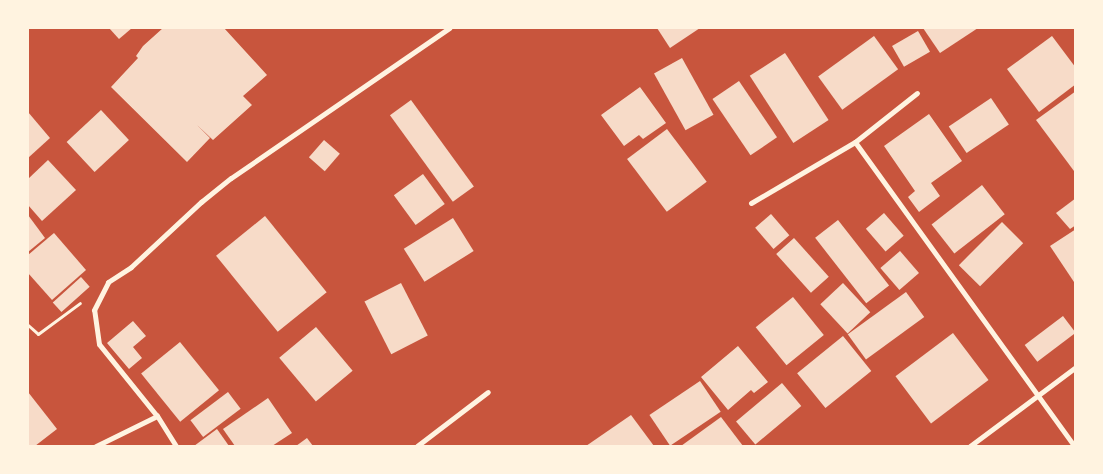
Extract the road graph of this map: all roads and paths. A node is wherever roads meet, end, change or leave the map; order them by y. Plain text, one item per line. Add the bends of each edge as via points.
1 (449, 28) edge
2 (917, 93) dead end
3 (855, 142) junction
4 (751, 203) dead end
5 (84, 300) dead end
6 (28, 325) edge
7 (1076, 367) edge
8 (488, 392) dead end
9 (1037, 397) junction
10 (157, 416) junction
11 (96, 446) edge
12 (176, 446) edge
13 (417, 446) edge
14 (970, 446) edge
15 (1074, 446) edge

1 - 10 street via 231,178 131,267 108,282 94,310 99,344
2 - 3 street
3 - 4 street
3 - 9 street
5 - 6 path via 38,334
7 - 9 street
8 - 13 street
9 - 14 street
9 - 15 street
10 - 11 street
10 - 12 street

